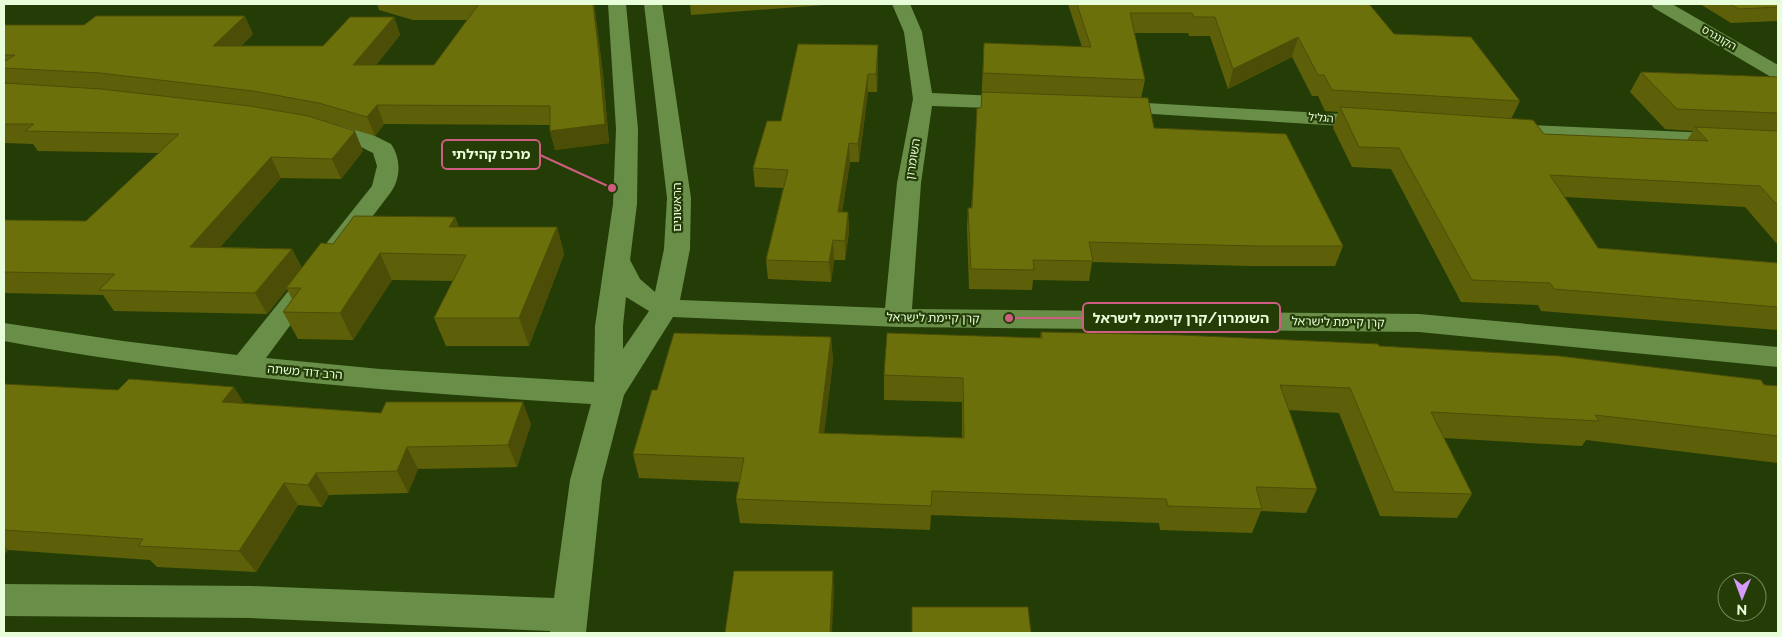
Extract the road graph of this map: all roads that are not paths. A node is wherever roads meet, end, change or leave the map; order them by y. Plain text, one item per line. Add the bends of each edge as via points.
1 (617, 4) edge
2 (653, 4) edge
3 (901, 4) edge
4 (1660, 4) edge
5 (1778, 73) edge
6 (923, 99) junction
7 (1042, 104) edge
8 (1092, 106) edge
9 (298, 123) edge
10 (1389, 123) edge
11 (1489, 130) edge
12 (1778, 143) edge
13 (618, 261) junction
14 (665, 308) junction
15 (898, 318) junction
16 (4, 332) edge
17 (1778, 357) edge
18 (244, 367) junction
19 (609, 394) junction
20 (4, 600) edge
21 (569, 624) edge

1 - 13 street, הראשונים via 627,128 625,204
2 - 14 street, הראשונים via 679,198 676,249
3 - 6 street, השומרון via 913,32
4 - 5 street, הקונגרס
6 - 7 street
6 - 15 street, השומרון via 909,183
8 - 10 street, הגליל
9 - 18 street via 326,127 363,139 383,149 388,166 383,187
11 - 12 street
13 - 14 street, קרן קיימת לישראל via 628,284 645,299
13 - 19 street, הראשונים via 609,326
14 - 15 street, קרן קיימת לישראל
14 - 19 street, הראשונים
15 - 17 street, קרן קיימת לישראל via 1419,323
16 - 18 street, הרב דוד משתה
18 - 19 street, הרב דוד משתה via 437,384
19 - 21 street, הראשונים via 586,480
20 - 21 street via 251,602

